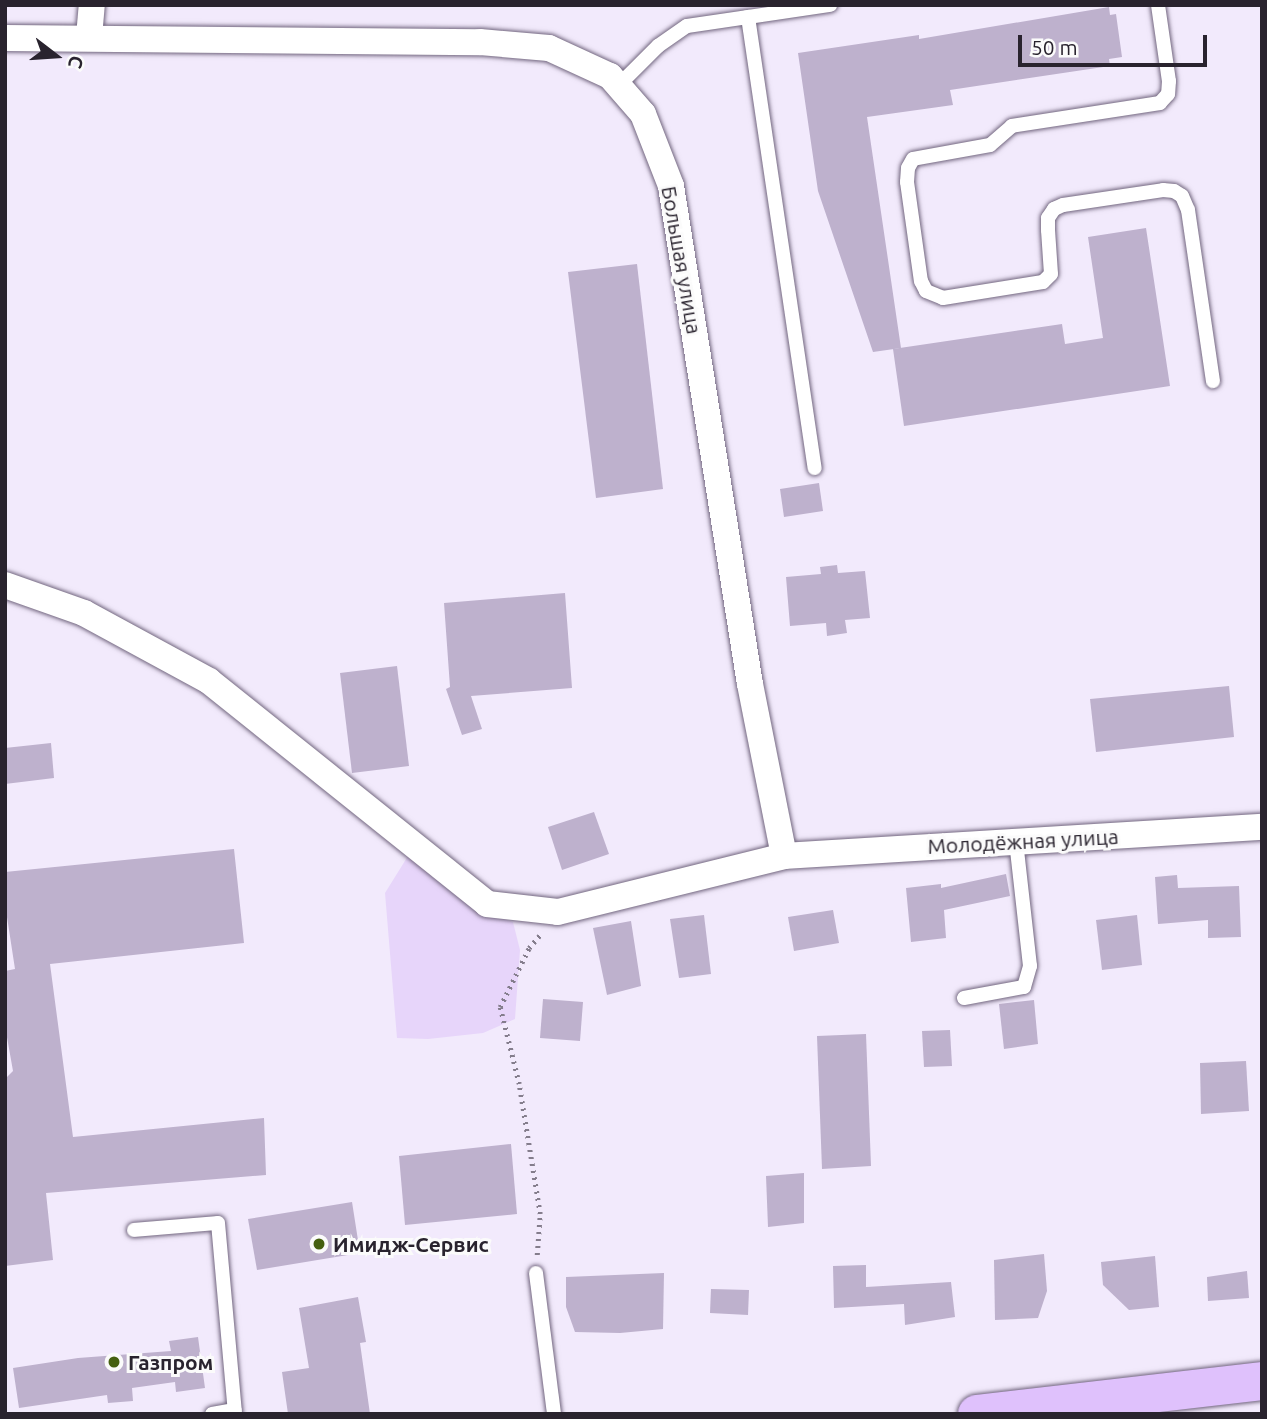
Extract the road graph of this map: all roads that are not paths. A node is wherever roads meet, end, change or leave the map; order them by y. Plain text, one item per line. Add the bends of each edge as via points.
1 (92, 5) edge
2 (830, 5) edge
3 (1158, 5) edge
4 (748, 17) junction
5 (89, 37) junction
6 (5, 38) edge
7 (618, 86) junction
8 (1213, 381) dead end
9 (815, 468) dead end
10 (5, 585) edge
11 (1262, 827) edge
12 (1016, 842) junction
13 (784, 856) junction
14 (964, 998) dead end
15 (134, 1230) dead end
16 (536, 1273) road end
17 (1262, 1381) edge
18 (235, 1412) edge
19 (212, 1414) edge
20 (554, 1414) edge
21 (977, 1414) edge

1 - 5 street
2 - 4 lane
3 - 8 lane via 1169,80 1168,94 1160,103 1012,126 990,145 913,159 907,182 916,244 922,281 933,296 1033,285 1051,274 1048,218 1054,209 1174,191 1188,210
4 - 7 lane via 687,26 658,46
4 - 9 lane
5 - 6 street, Большая улица
5 - 7 street, Большая улица via 480,42 549,48 610,76
7 - 13 street, Большая улица via 643,114 671,186 750,684
10 - 13 street, Молодёжная улица via 84,613 209,681 487,904 558,912
11 - 12 street, Молодёжная улица
12 - 13 street, Молодёжная улица
12 - 14 lane via 1030,966 1024,987
15 - 18 lane via 218,1223
16 - 20 lane
17 - 21 main road
18 - 19 lane

